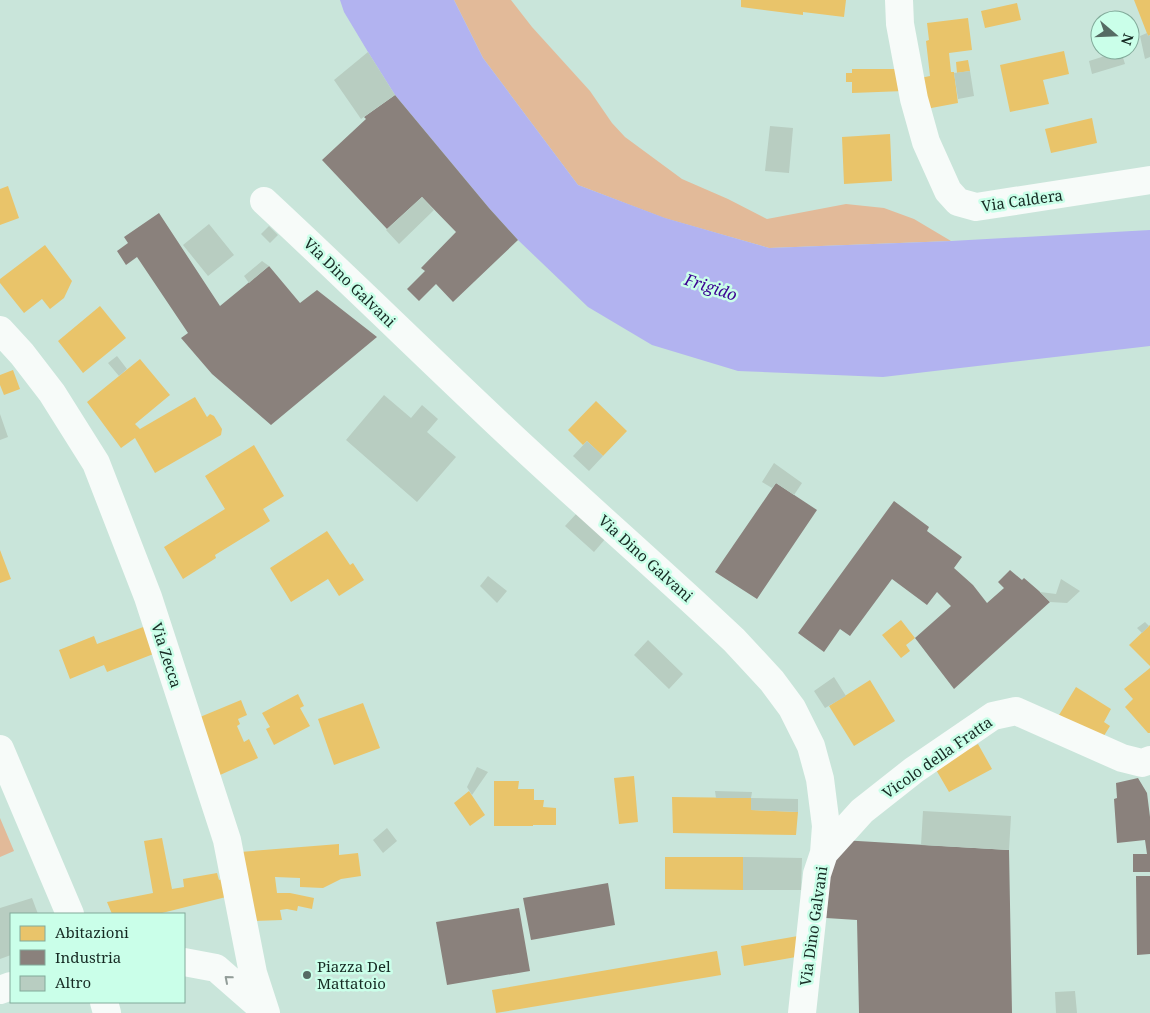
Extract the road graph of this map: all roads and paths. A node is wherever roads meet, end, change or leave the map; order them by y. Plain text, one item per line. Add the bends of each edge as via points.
1 (899, 0) edge
2 (1150, 180) edge
3 (264, 201) dead end
4 (0, 330) edge
5 (0, 749) edge
6 (1150, 760) edge
7 (824, 853) junction
8 (70, 913) edge
9 (185, 962) edge
10 (266, 1012) edge
11 (802, 1013) edge

1 - 2 street, Via Caldera via 900,24 926,142 948,192 958,202 976,207
3 - 7 street, Via Dino Galvani via 501,426 734,640 772,681 792,708 811,746 820,779 826,826
4 - 10 street, Via Zecca via 52,393 96,463 148,598 227,840 251,963
5 - 8 street
6 - 7 street, Vicolo della Fratta via 1142,763 1122,758 1016,711 993,716 914,770 862,811
7 - 11 street, Via Dino Galvani via 817,874
10 -> 9 street via 216,968

